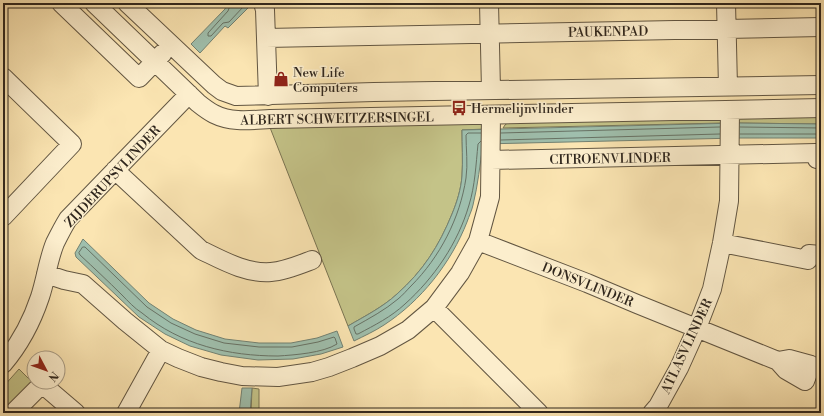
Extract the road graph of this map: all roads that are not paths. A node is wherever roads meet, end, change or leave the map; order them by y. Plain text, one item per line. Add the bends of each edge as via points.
1 (60, 3) edge
2 (94, 3) edge
3 (127, 3) edge
4 (263, 3) edge
5 (489, 3) edge
6 (726, 3) edge
7 (821, 27) edge
8 (726, 28) junction
9 (490, 34) junction
10 (266, 38) junction
11 (170, 44) junction
12 (155, 61) junction
13 (3, 77) edge
14 (821, 86) edge
15 (728, 87) junction
16 (611, 88) junction
17 (491, 90) junction
18 (189, 94) junction
19 (268, 96) junction
20 (821, 108) edge
21 (612, 112) junction
22 (730, 114) junction
23 (491, 115) junction
24 (730, 155) junction
25 (491, 160) junction
26 (821, 160) edge
27 (115, 170) junction
28 (3, 218) edge
29 (478, 241) junction
30 (722, 243) junction
31 (821, 255) edge
32 (312, 260) dead end
33 (46, 274) junction
34 (434, 308) junction
35 (697, 328) junction
36 (161, 350) junction
37 (4, 357) edge
38 (778, 361) dead end
39 (659, 411) edge
40 (72, 412) edge
41 (13, 413) edge
42 (126, 413) edge
43 (540, 413) edge

1 - 12 street via 139,78
2 - 12 street, ALBERT SCHWEITZERSINGEL
3 - 11 street, ALBERT SCHWEITZERSINGEL
4 - 10 street
5 - 9 street
6 - 8 street
7 - 8 street, PAUKENPAD
8 - 9 street, PAUKENPAD
8 - 15 street
9 - 10 street, PAUKENPAD
9 - 17 street
10 - 19 street
11 - 12 street
11 - 19 street, ALBERT SCHWEITZERSINGEL via 222,91 236,96
12 - 18 street, ALBERT SCHWEITZERSINGEL
13 - 28 street via 72,144
14 - 15 street, ALBERT SCHWEITZERSINGEL
15 - 16 street, ALBERT SCHWEITZERSINGEL
16 - 17 street, ALBERT SCHWEITZERSINGEL
16 - 21 street
17 - 19 street, ALBERT SCHWEITZERSINGEL
18 - 23 street, ALBERT SCHWEITZERSINGEL via 214,114 237,121
18 - 27 street, ZIJDERUPSVLINDER
20 - 22 street, ALBERT SCHWEITZERSINGEL
21 - 22 street, ALBERT SCHWEITZERSINGEL
21 - 23 street, ALBERT SCHWEITZERSINGEL
22 - 24 street, ATLASVLINDER
23 - 25 street
24 - 25 street, CITROENVLINDER
24 - 26 street, CITROENVLINDER via 816,153 817,159
24 - 30 street, ATLASVLINDER via 729,201
25 - 29 street via 490,197
27 - 32 street via 201,250 216,258 259,272 290,268
27 - 33 street, ZIJDERUPSVLINDER via 68,219 54,244
29 - 34 street via 460,273
29 - 35 street, DONSVLINDER
30 - 31 street via 808,260 809,254
30 - 35 street, ATLASVLINDER via 712,289
33 - 36 street via 83,284
33 - 37 street, ZIJDERUPSVLINDER via 27,330 14,350
34 - 36 street via 399,336 380,346 312,372 278,377 242,376 201,367
34 - 43 street
35 - 38 street, DONSVLINDER
35 - 39 street, ATLASVLINDER
36 - 42 street
40 - 41 street via 42,384

